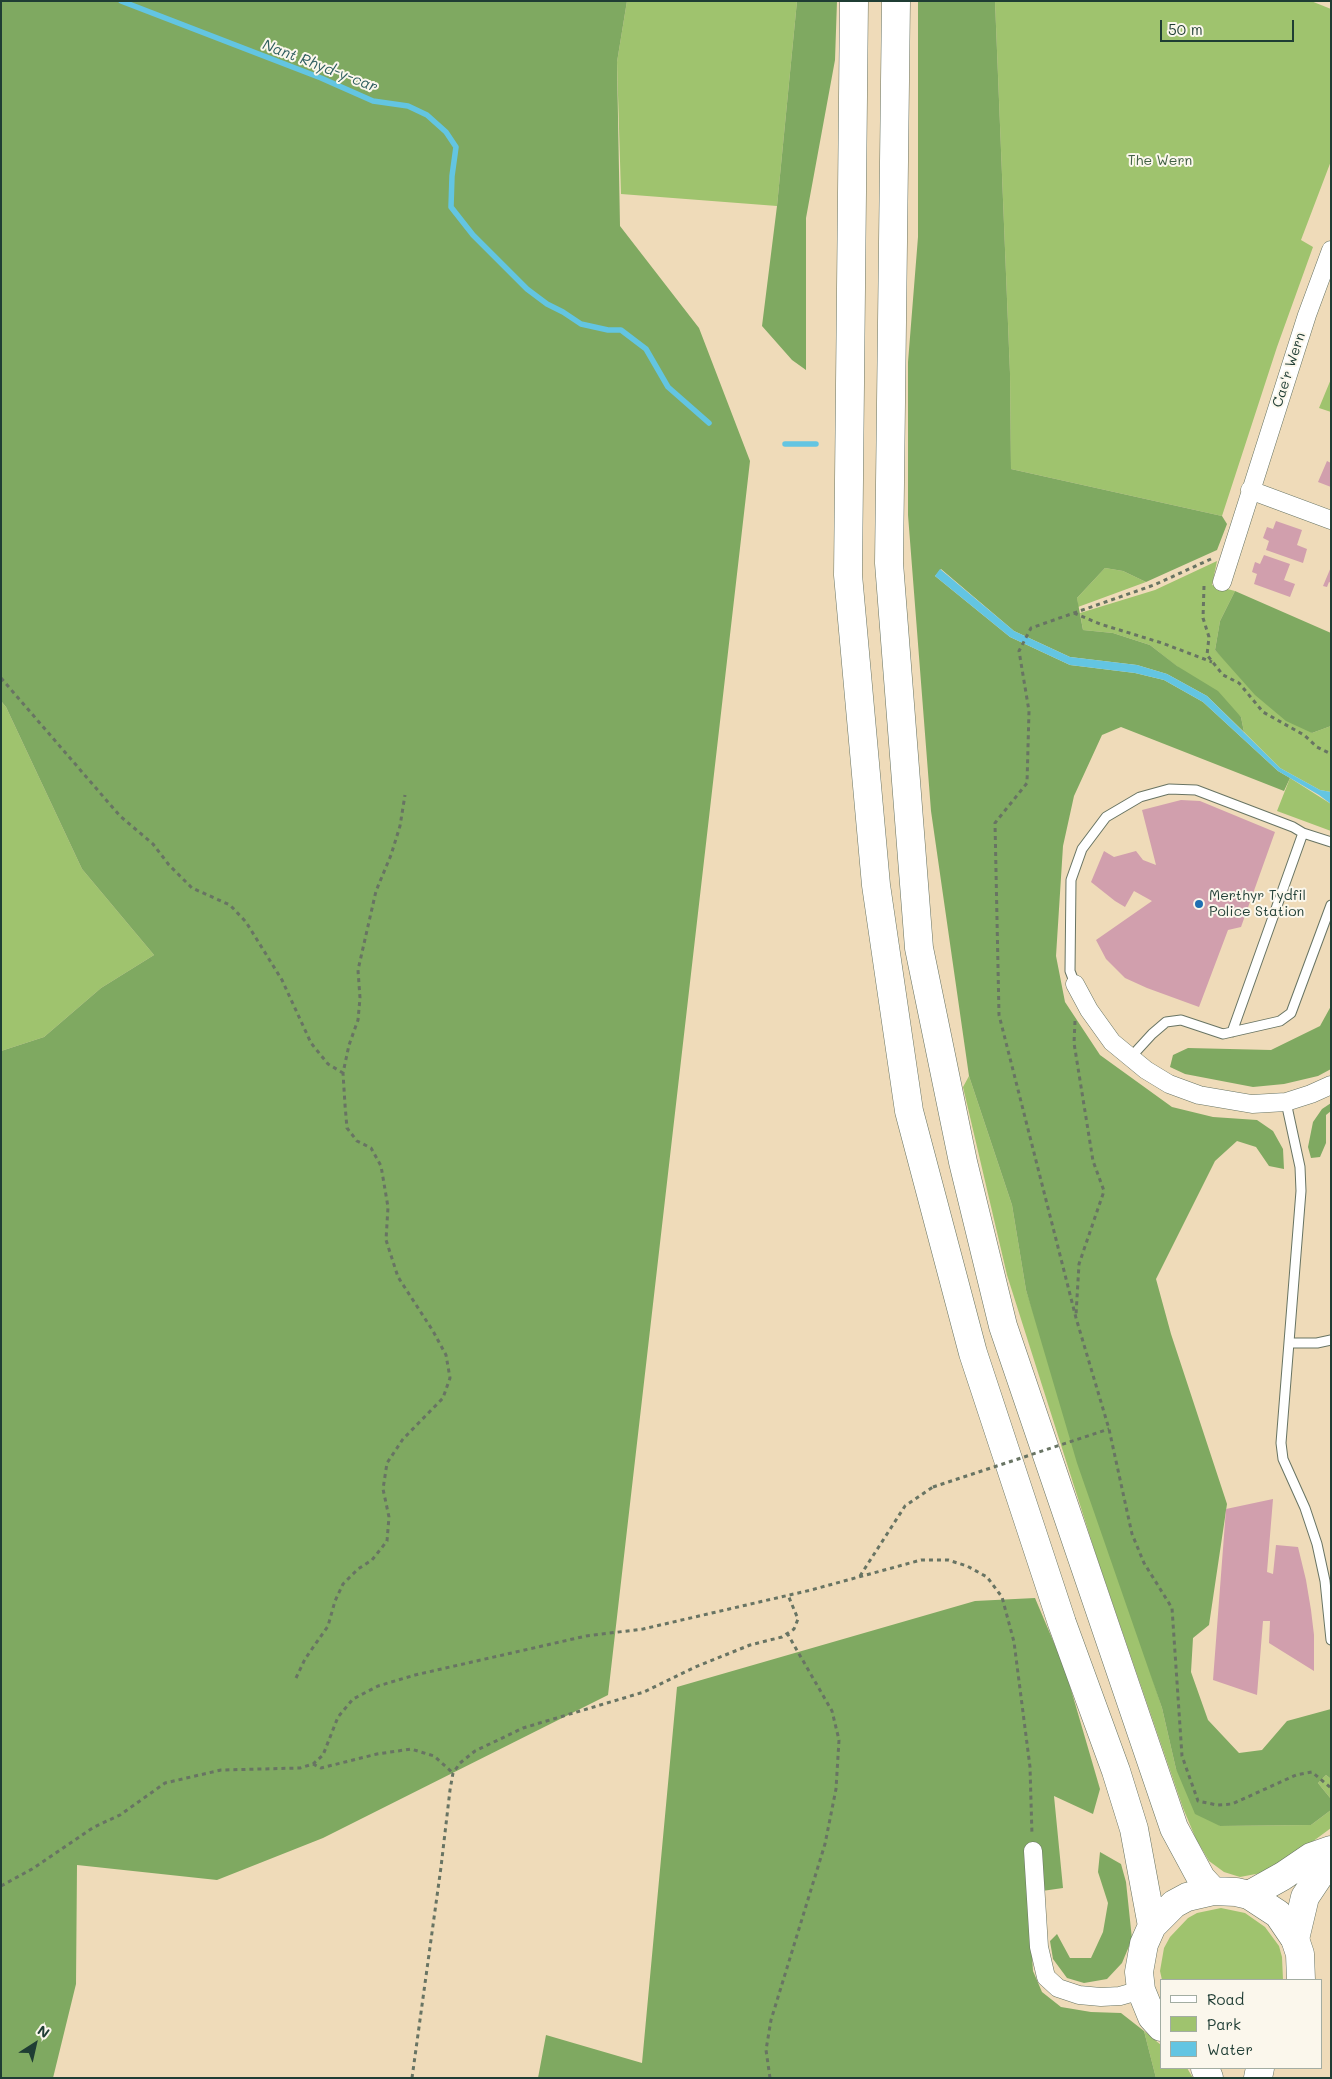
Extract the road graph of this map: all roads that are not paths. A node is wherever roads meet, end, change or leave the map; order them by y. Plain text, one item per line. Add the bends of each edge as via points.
1 (854, 1) edge
2 (896, 1) edge
3 (1331, 250) edge
4 (1250, 490) junction
5 (1331, 520) edge
6 (1214, 580) road end
7 (1303, 833) junction
8 (1331, 842) edge
9 (1331, 905) edge
10 (1075, 984) joint
11 (1232, 1032) junction
12 (1130, 1058) junction
13 (1331, 1085) edge
14 (1286, 1102) junction
15 (1331, 1340) edge
16 (1289, 1343) junction
17 (1331, 1640) edge
18 (1331, 1850) edge
19 (1033, 1851) road end
20 (1213, 1890) junction
21 (1249, 1895) junction
22 (1152, 1926) junction
23 (1295, 1939) junction
24 (1301, 1979) edge
25 (1141, 1990) junction
26 (1160, 2026) edge

1 - 22 main road via 848,575 876,885 910,1111 972,1353 1134,1829
2 - 20 main road via 888,563 919,948 963,1162 1003,1326 1174,1828 1201,1878
3 - 4 street, Cae'r Wern
4 - 5 street
4 - 6 street, Cae'r Wern via 1229,558
7 - 8 lane
7 - 10 lane via 1196,790 1169,790 1140,797 1106,817 1082,849 1071,880 1070,971
7 - 11 lane
9 - 11 lane via 1291,1013 1280,1021
10 - 12 street via 1112,1042
11 - 12 lane via 1223,1034 1181,1020 1166,1022
12 - 14 street via 1169,1084 1199,1095 1252,1104
13 - 14 street
14 - 16 lane via 1300,1167 1301,1191
15 - 16 lane
16 - 17 lane via 1283,1459 1317,1544 1325,1581
18 - 21 main road via 1311,1857
18 - 23 main road via 1324,1870 1305,1897
19 - 25 street via 1039,1947 1046,1977 1058,1988 1079,1995 1120,1996
20 - 21 main road
20 - 22 main road via 1174,1904
21 - 23 main road via 1278,1914
22 - 25 main road via 1142,1953
23 - 24 main road via 1300,1954
25 - 26 main road via 1152,2017

